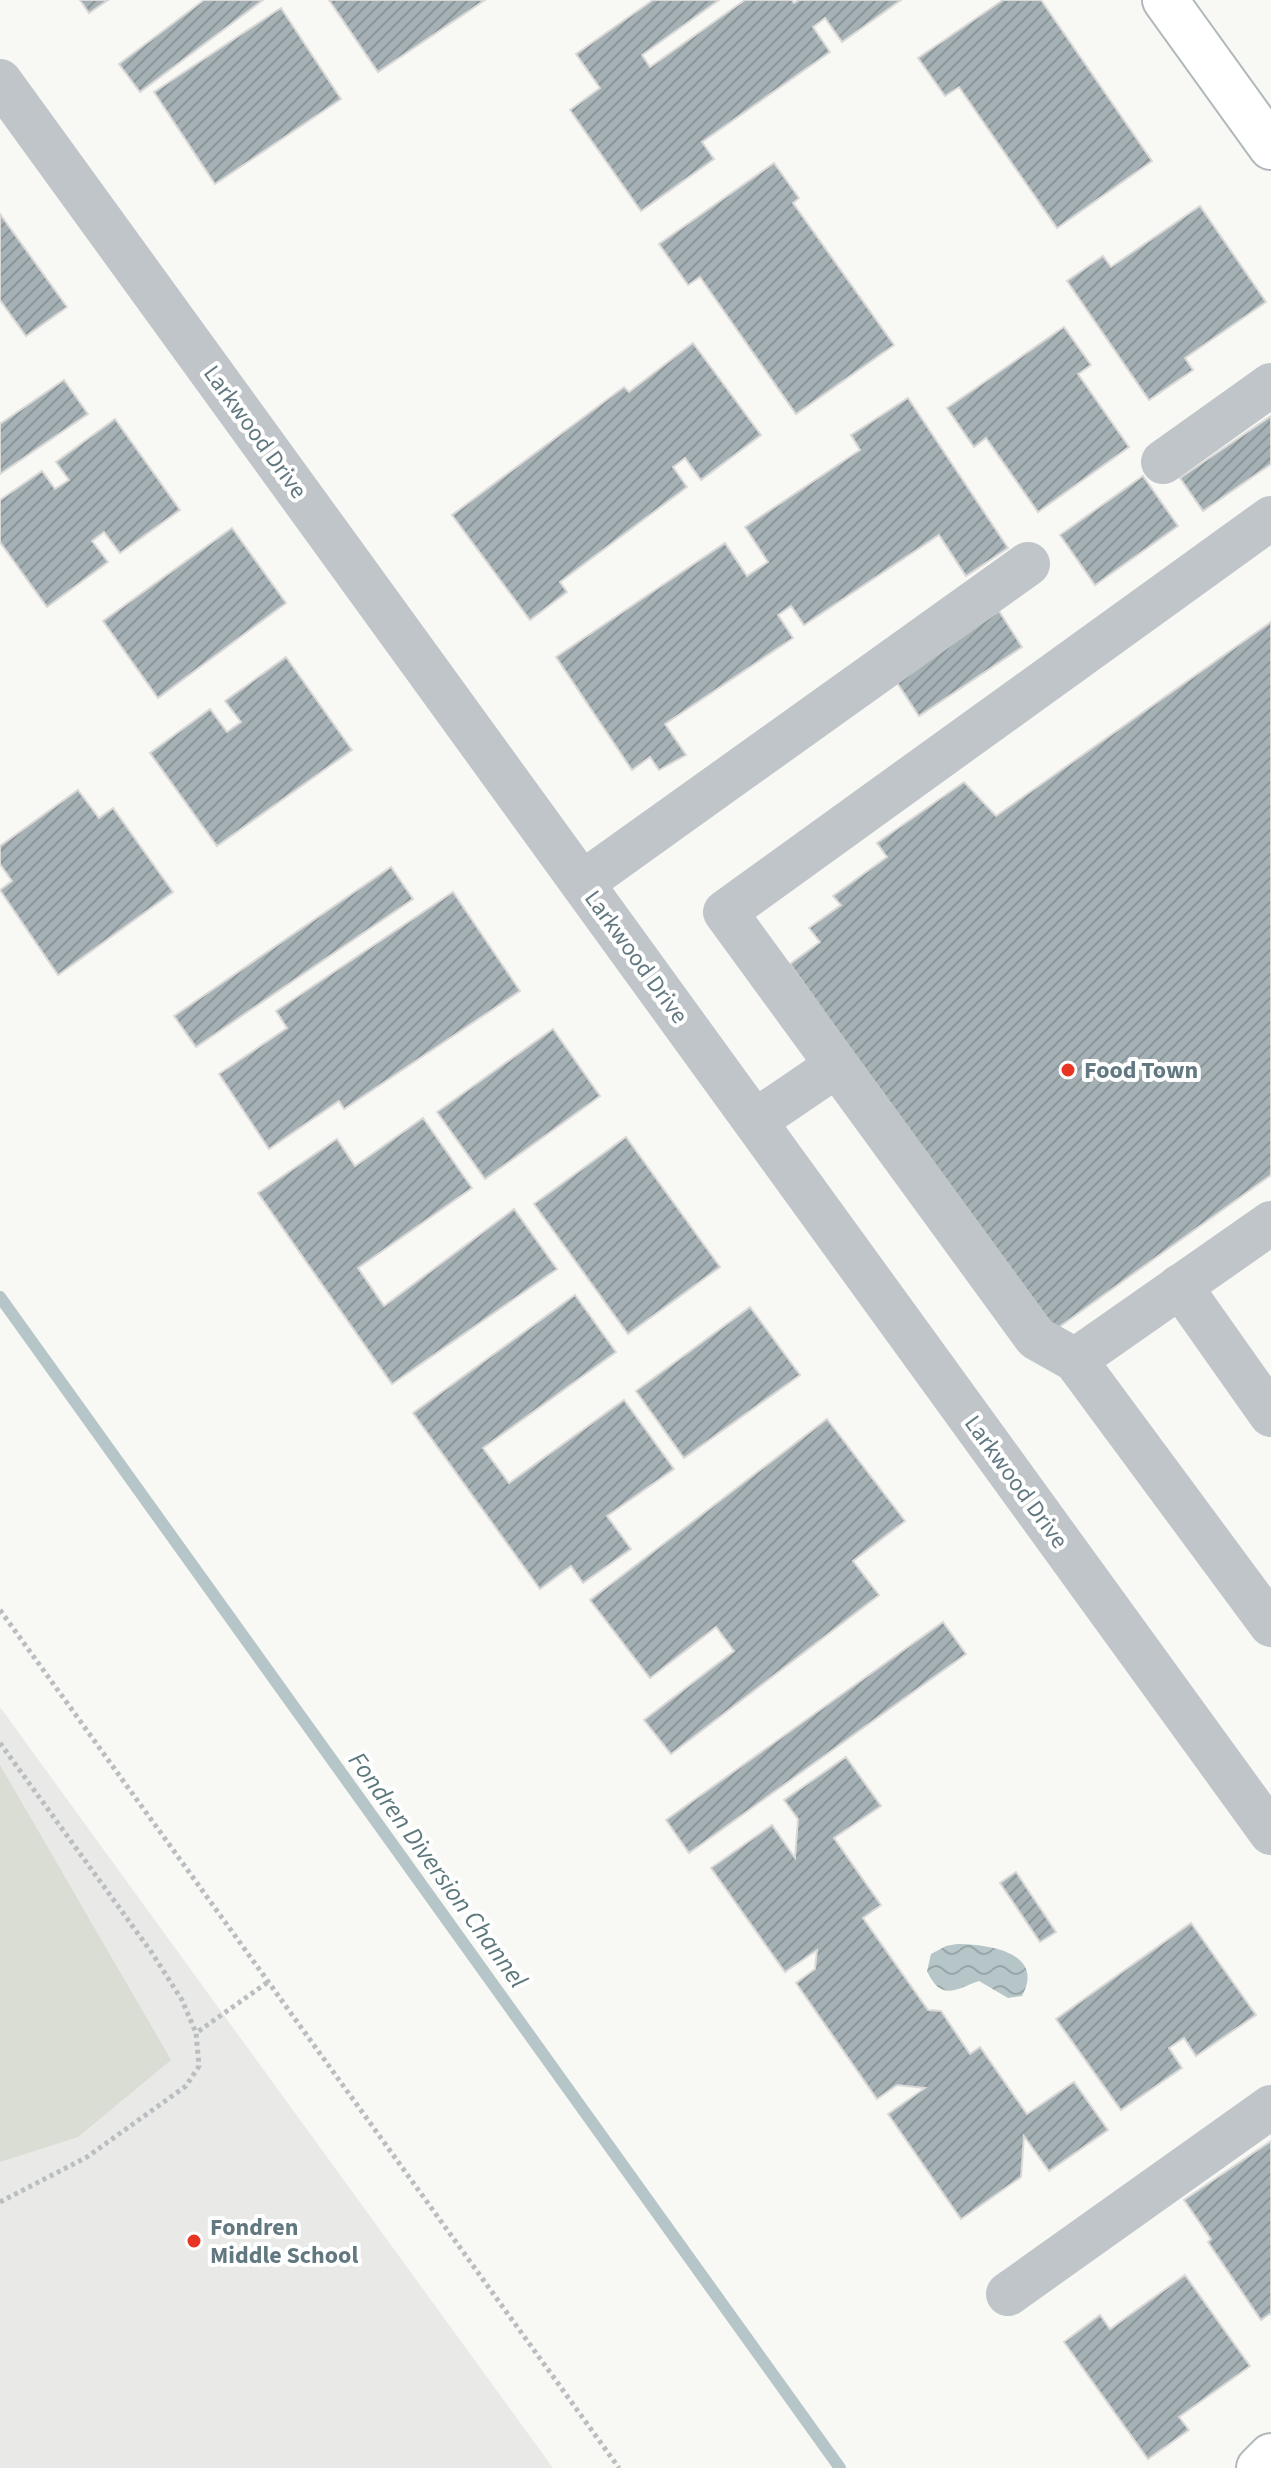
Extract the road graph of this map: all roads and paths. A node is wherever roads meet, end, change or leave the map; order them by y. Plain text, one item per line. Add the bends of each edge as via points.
1 (1165, 0) edge
2 (0, 81) edge
3 (1271, 147) edge
4 (1271, 385) edge
5 (1163, 462) dead end
6 (1271, 518) edge
7 (1028, 564) dead end
8 (582, 883) junction
9 (836, 1066) junction
10 (755, 1121) junction
11 (1271, 1223) edge
12 (1180, 1286) junction
13 (1075, 1360) junction
14 (1271, 1415) edge
15 (0, 1610) edge
16 (1271, 1625) edge
17 (0, 1743) edge
18 (1271, 1833) edge
19 (268, 1982) junction
20 (196, 2033) junction
21 (1271, 2107) edge
22 (0, 2202) edge
23 (1008, 2294) dead end
24 (1271, 2456) edge
25 (619, 2468) edge
26 (1259, 2468) edge

1 - 3 main road
2 - 8 street, Larkwood Drive
4 - 5 street
6 - 9 street via 725,912
7 - 8 street
8 - 10 street, Larkwood Drive
9 - 10 street
9 - 13 street via 1036,1338
10 - 18 street, Larkwood Drive
11 - 12 street
12 - 13 street
12 - 14 street
13 - 16 street
15 - 19 path
17 - 20 path via 152,1953
19 - 20 path
19 - 25 path
20 - 22 path via 199,2066 186,2086 87,2157
21 - 23 street
24 - 26 main road

